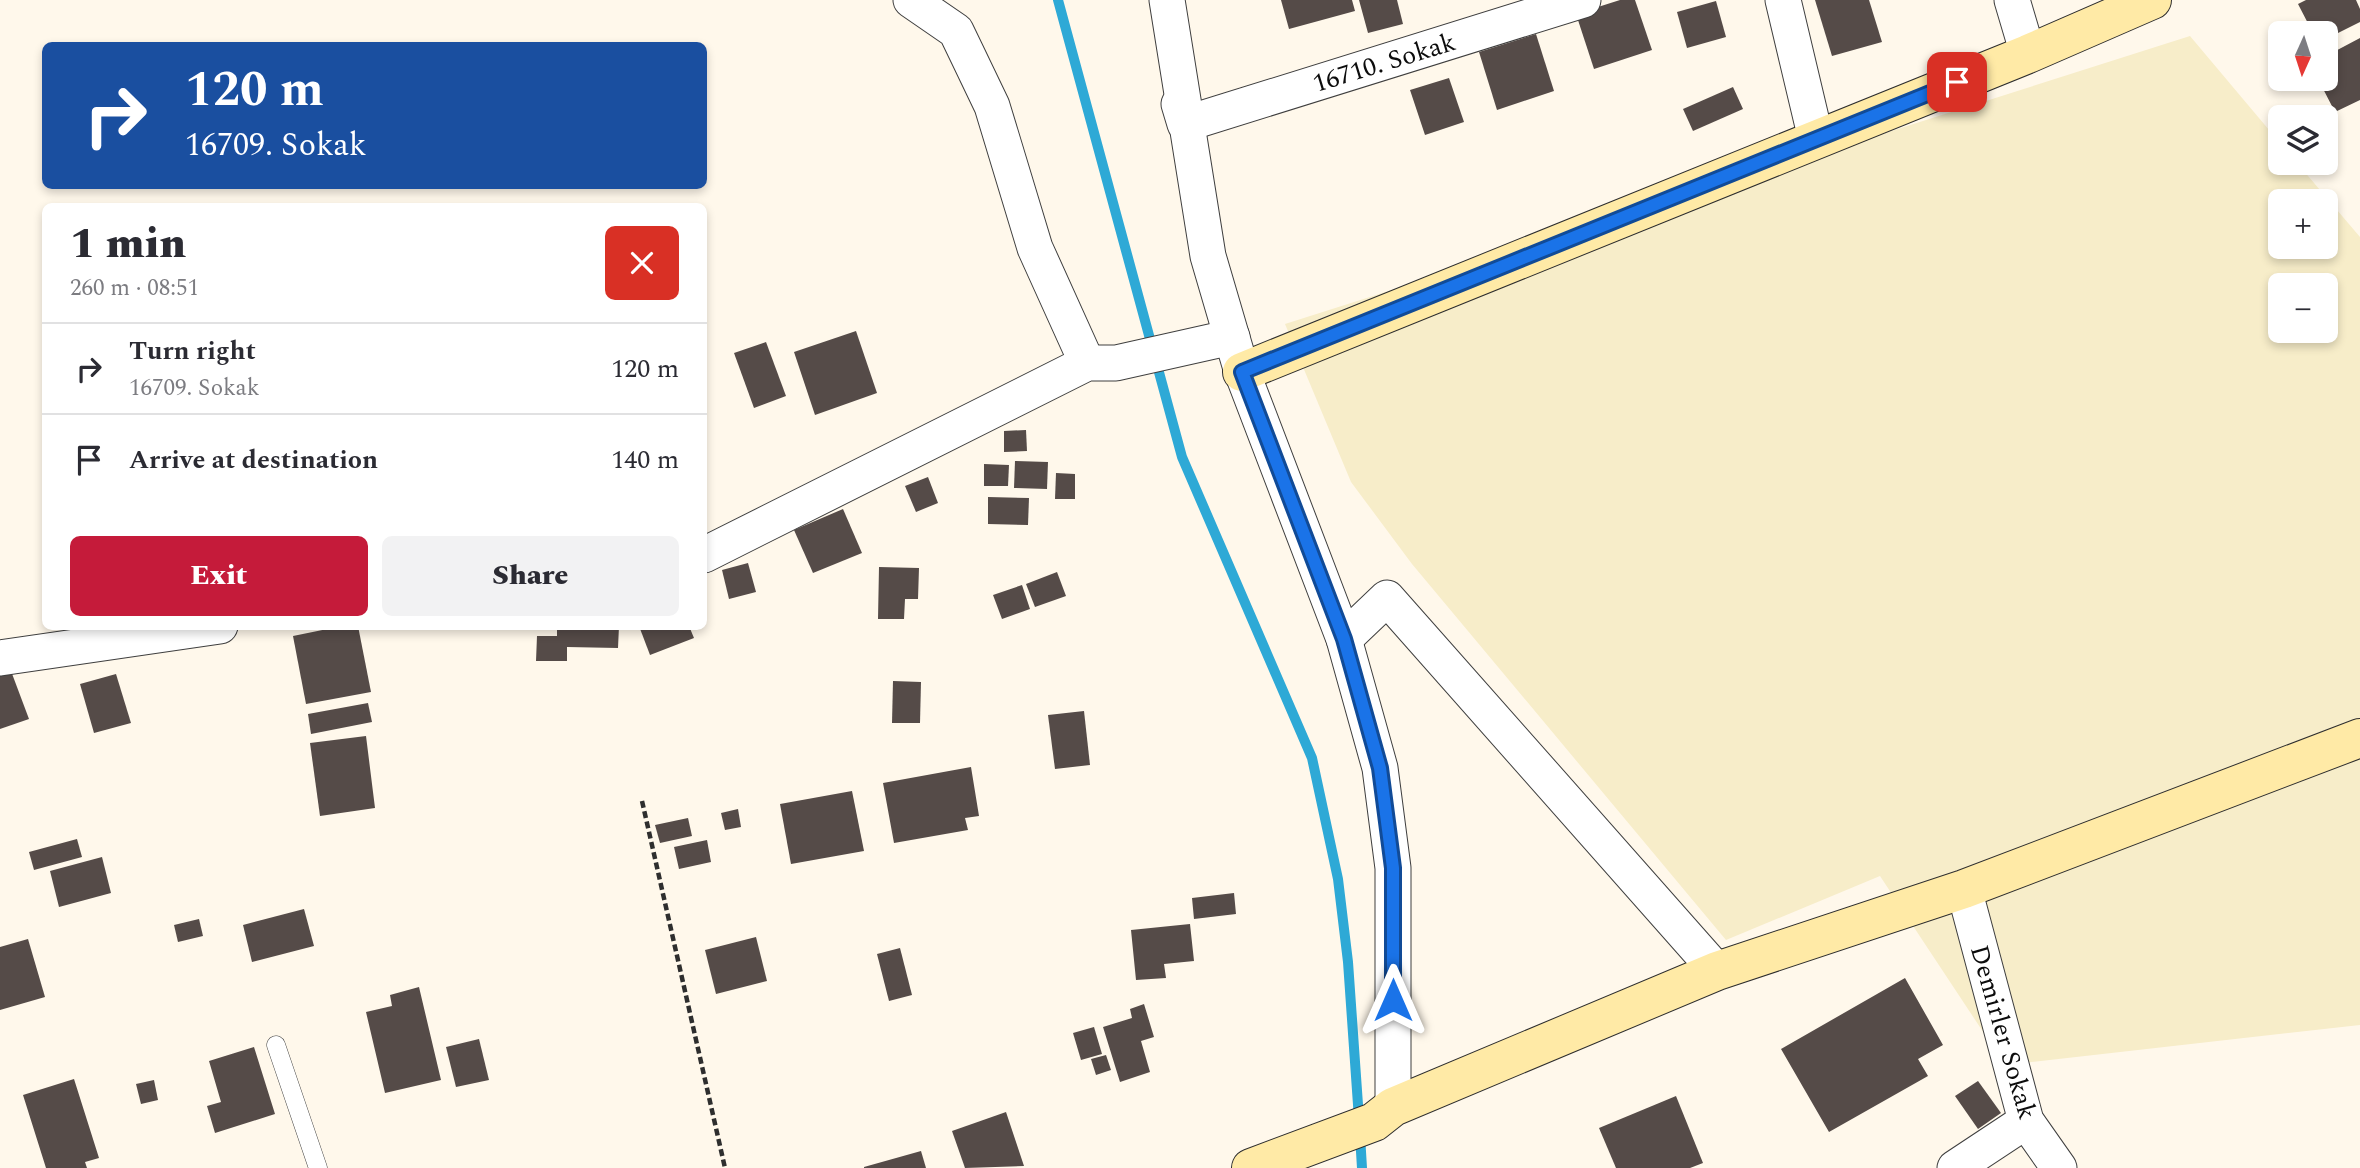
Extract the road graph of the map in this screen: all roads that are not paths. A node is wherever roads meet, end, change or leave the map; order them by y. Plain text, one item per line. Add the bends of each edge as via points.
1 (911, 0) edge
2 (1143, 0) edge
3 (1167, 0) edge
4 (1583, 0) edge
5 (1783, 0) edge
6 (2012, 0) edge
7 (2152, 0) edge
8 (953, 16) edge
9 (2028, 54) junction
10 (1185, 124) junction
11 (1816, 139) junction
12 (1237, 354) junction
13 (1101, 363) junction
14 (707, 554) edge
15 (192, 630) edge
16 (1344, 639) junction
17 (0, 658) edge
18 (2360, 738) edge
19 (1964, 889) junction
20 (1717, 971) junction
21 (275, 1045) dead end
22 (1384, 1114) junction
23 (2026, 1121) junction
24 (318, 1168) edge
25 (1251, 1168) edge
26 (1955, 1168) edge
27 (2059, 1168) edge

1 - 8 street
2 - 10 street
3 - 10 street
4 - 10 street, 16710. Sokak
5 - 11 street
6 - 9 street
7 - 9 main road
8 - 13 street via 992,106 1035,248
9 - 11 main road
10 - 12 street via 1208,256
11 - 12 main road
12 - 13 street via 1179,348
12 - 16 street
13 - 14 street
15 - 17 street
16 - 20 street via 1387,598
16 - 22 street via 1380,768 1393,868
18 - 19 main road
19 - 20 main road
19 - 23 street, Demirler Sokak
20 - 22 main road
21 - 24 lane
22 - 25 main road
23 - 26 street
23 - 27 street, Demirler Sokak

